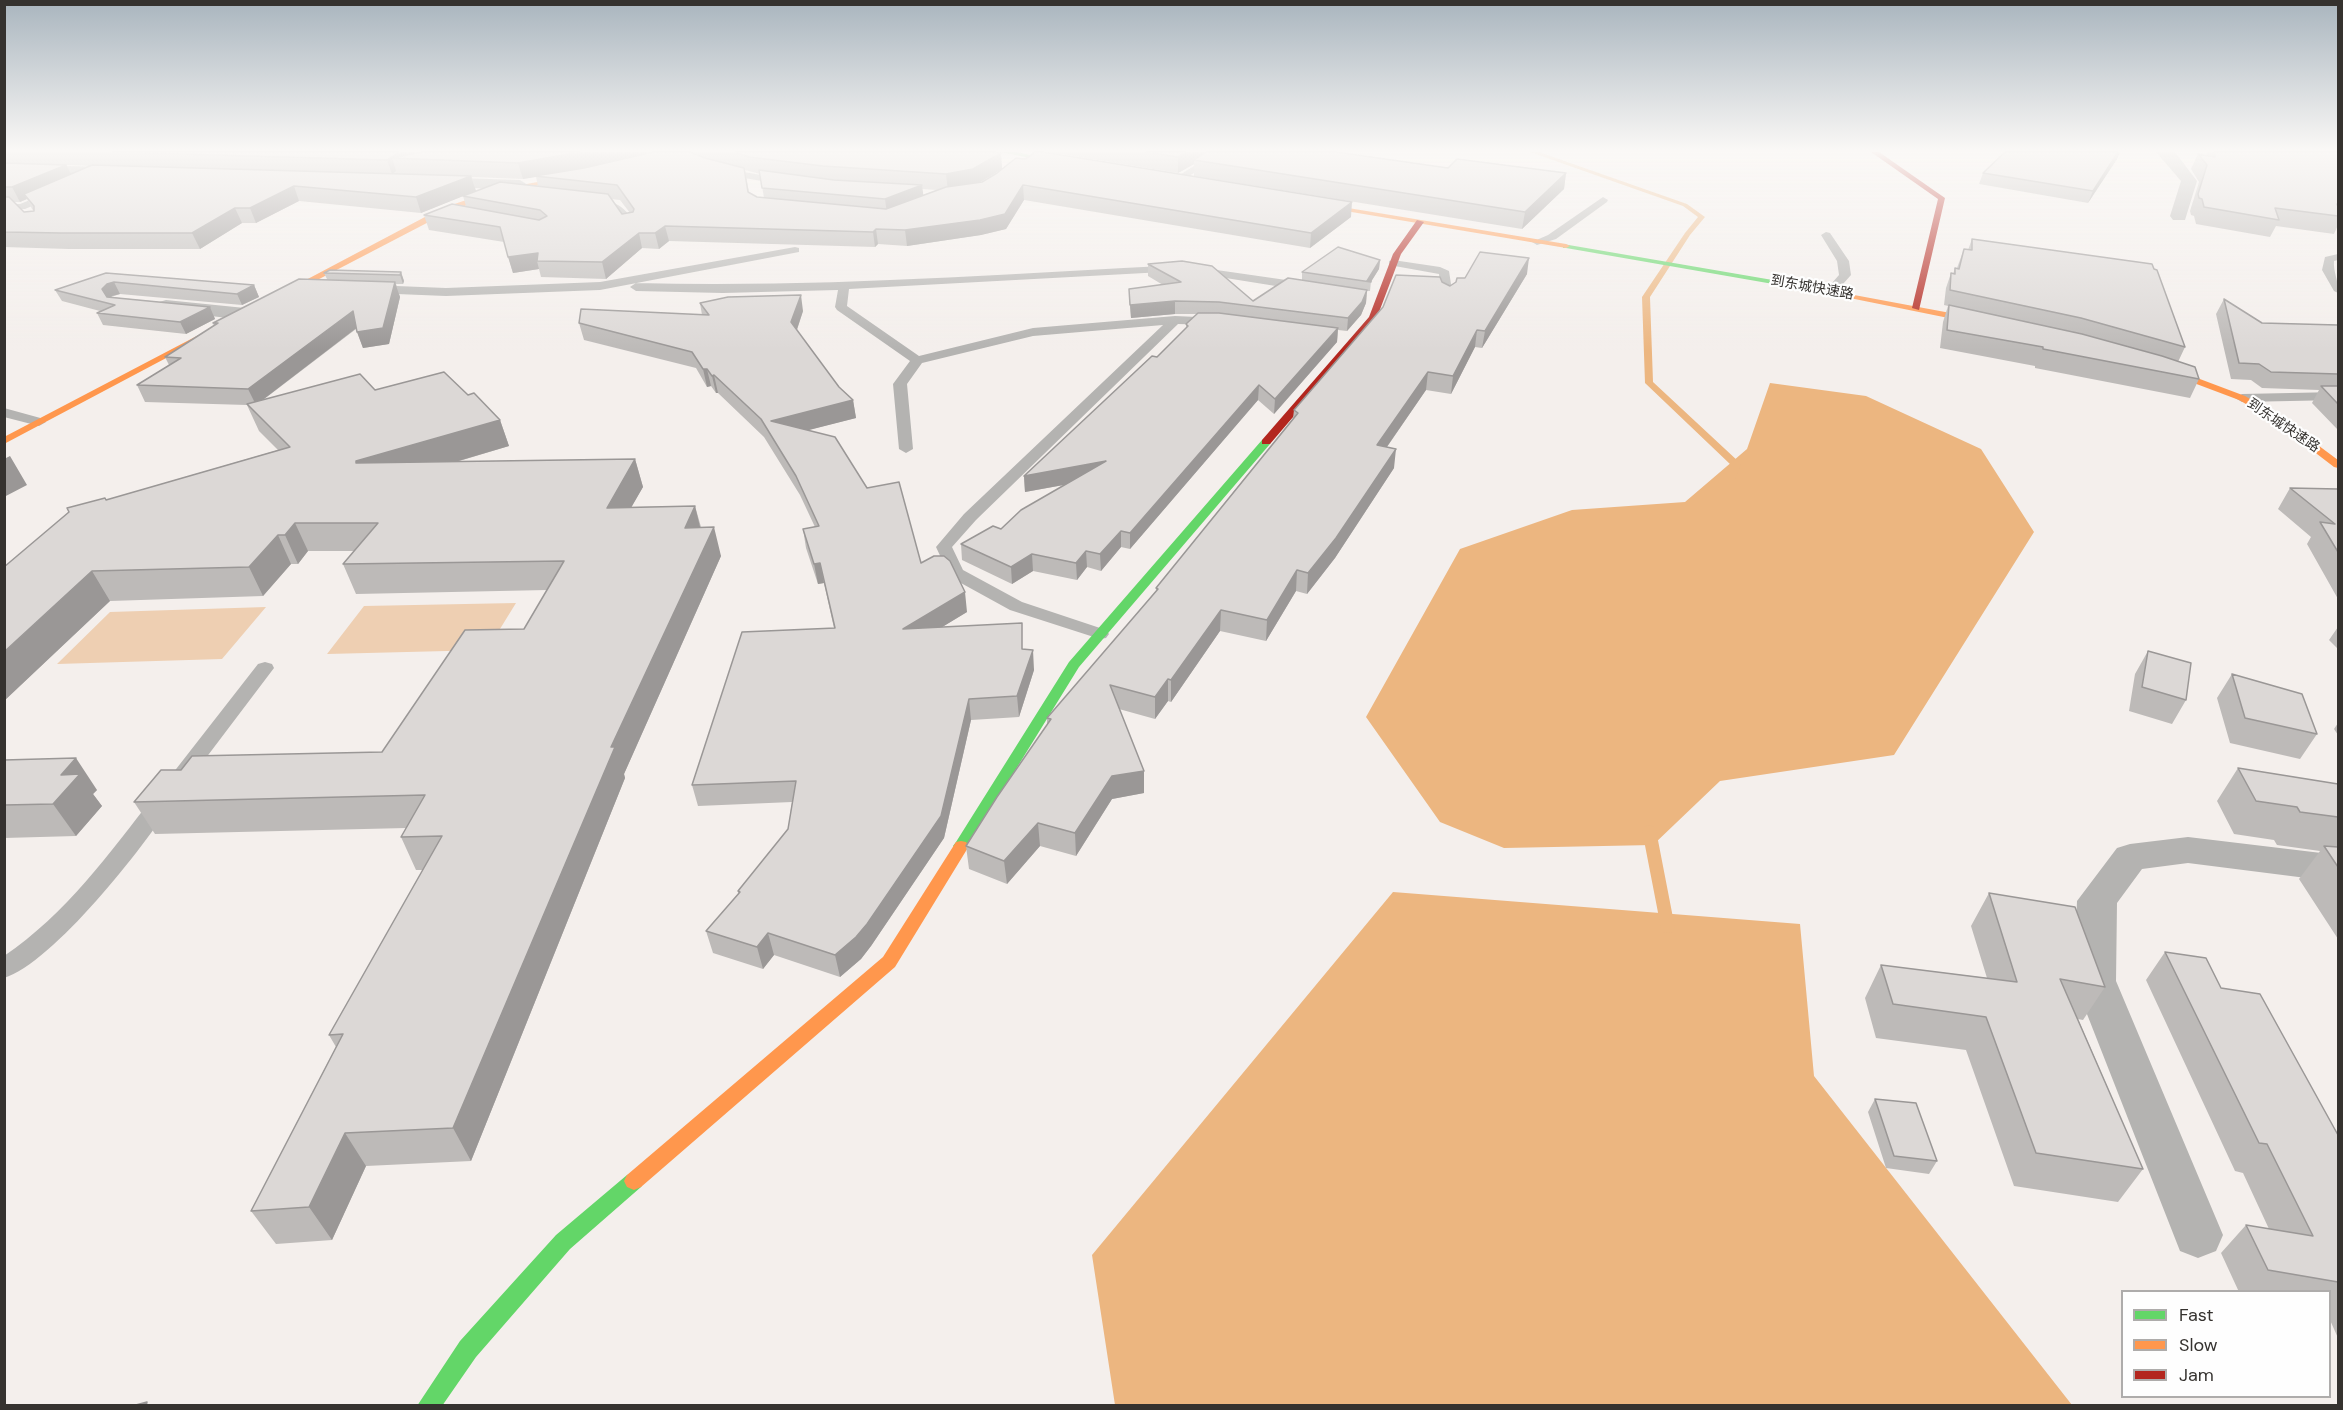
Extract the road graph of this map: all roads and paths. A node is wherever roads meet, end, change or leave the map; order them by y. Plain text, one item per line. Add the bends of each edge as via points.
1 (430, 218) edge
2 (627, 218) edge
3 (1361, 218) edge
4 (1579, 218) edge
5 (1937, 218) edge
6 (631, 225) edge
7 (1415, 227) junction
8 (1826, 235) dead end
9 (1538, 242) junction
10 (795, 250) dead end
11 (2338, 257) edge
12 (1393, 263) junction
13 (1695, 272) junction
14 (297, 286) junction
15 (600, 286) junction
16 (844, 286) junction
17 (320, 287) edge
18 (354, 289) edge
19 (2338, 289) edge
20 (1324, 290) edge
21 (1831, 291) junction
22 (1447, 297) edge
23 (143, 304) edge
24 (1916, 308) junction
25 (245, 314) junction
26 (1175, 320) junction
27 (1231, 322) edge
28 (917, 360) junction
29 (2140, 360) edge
30 (2338, 396) edge
31 (2242, 398) junction
32 (4, 412) edge
33 (39, 422) junction
34 (4, 441) edge
35 (906, 449) dead end
36 (2338, 465) edge
37 (1100, 634) junction
38 (265, 668) dead end
39 (2338, 868) edge
40 (4, 969) edge
41 (2198, 1234) dead end
42 (428, 1406) edge

1 - 14 street
2 - 6 lane
3 - 7 street
4 - 9 lane
5 - 24 street
7 - 9 street, 到东城快速路
7 - 12 street
7 - 13 street via 1595,261
8 - 21 lane via 1843,261 1845,275
9 - 13 street, 到东城快速路 via 1606,251
10 - 15 lane
11 - 19 lane via 2329,259 2328,270
12 - 22 lane via 1445,273
12 - 37 street via 1374,298 1372,318 1350,337
13 - 21 street, 到东城快速路
13 - 24 street, 到东城快速路 via 2007,328
14 - 17 lane
14 - 25 street
15 - 16 lane
15 - 18 lane via 446,292
16 - 20 lane via 1182,268
16 - 28 lane via 841,307
21 - 24 street, 到东城快速路
23 - 25 street
25 - 33 street
26 - 27 lane
26 - 28 lane via 1033,332
26 - 37 lane via 970,517 944,547 956,573 1016,606
28 - 35 lane via 900,384
29 - 31 street, 到东城快速路
30 - 31 lane
31 - 36 street, 到东城快速路
32 - 33 lane
33 - 34 street
37 - 42 street via 1074,665 889,962 563,1242 468,1349
38 - 40 lane via 103,877 56,930
39 - 41 street via 2188,850 2130,857 2097,900 2094,981

